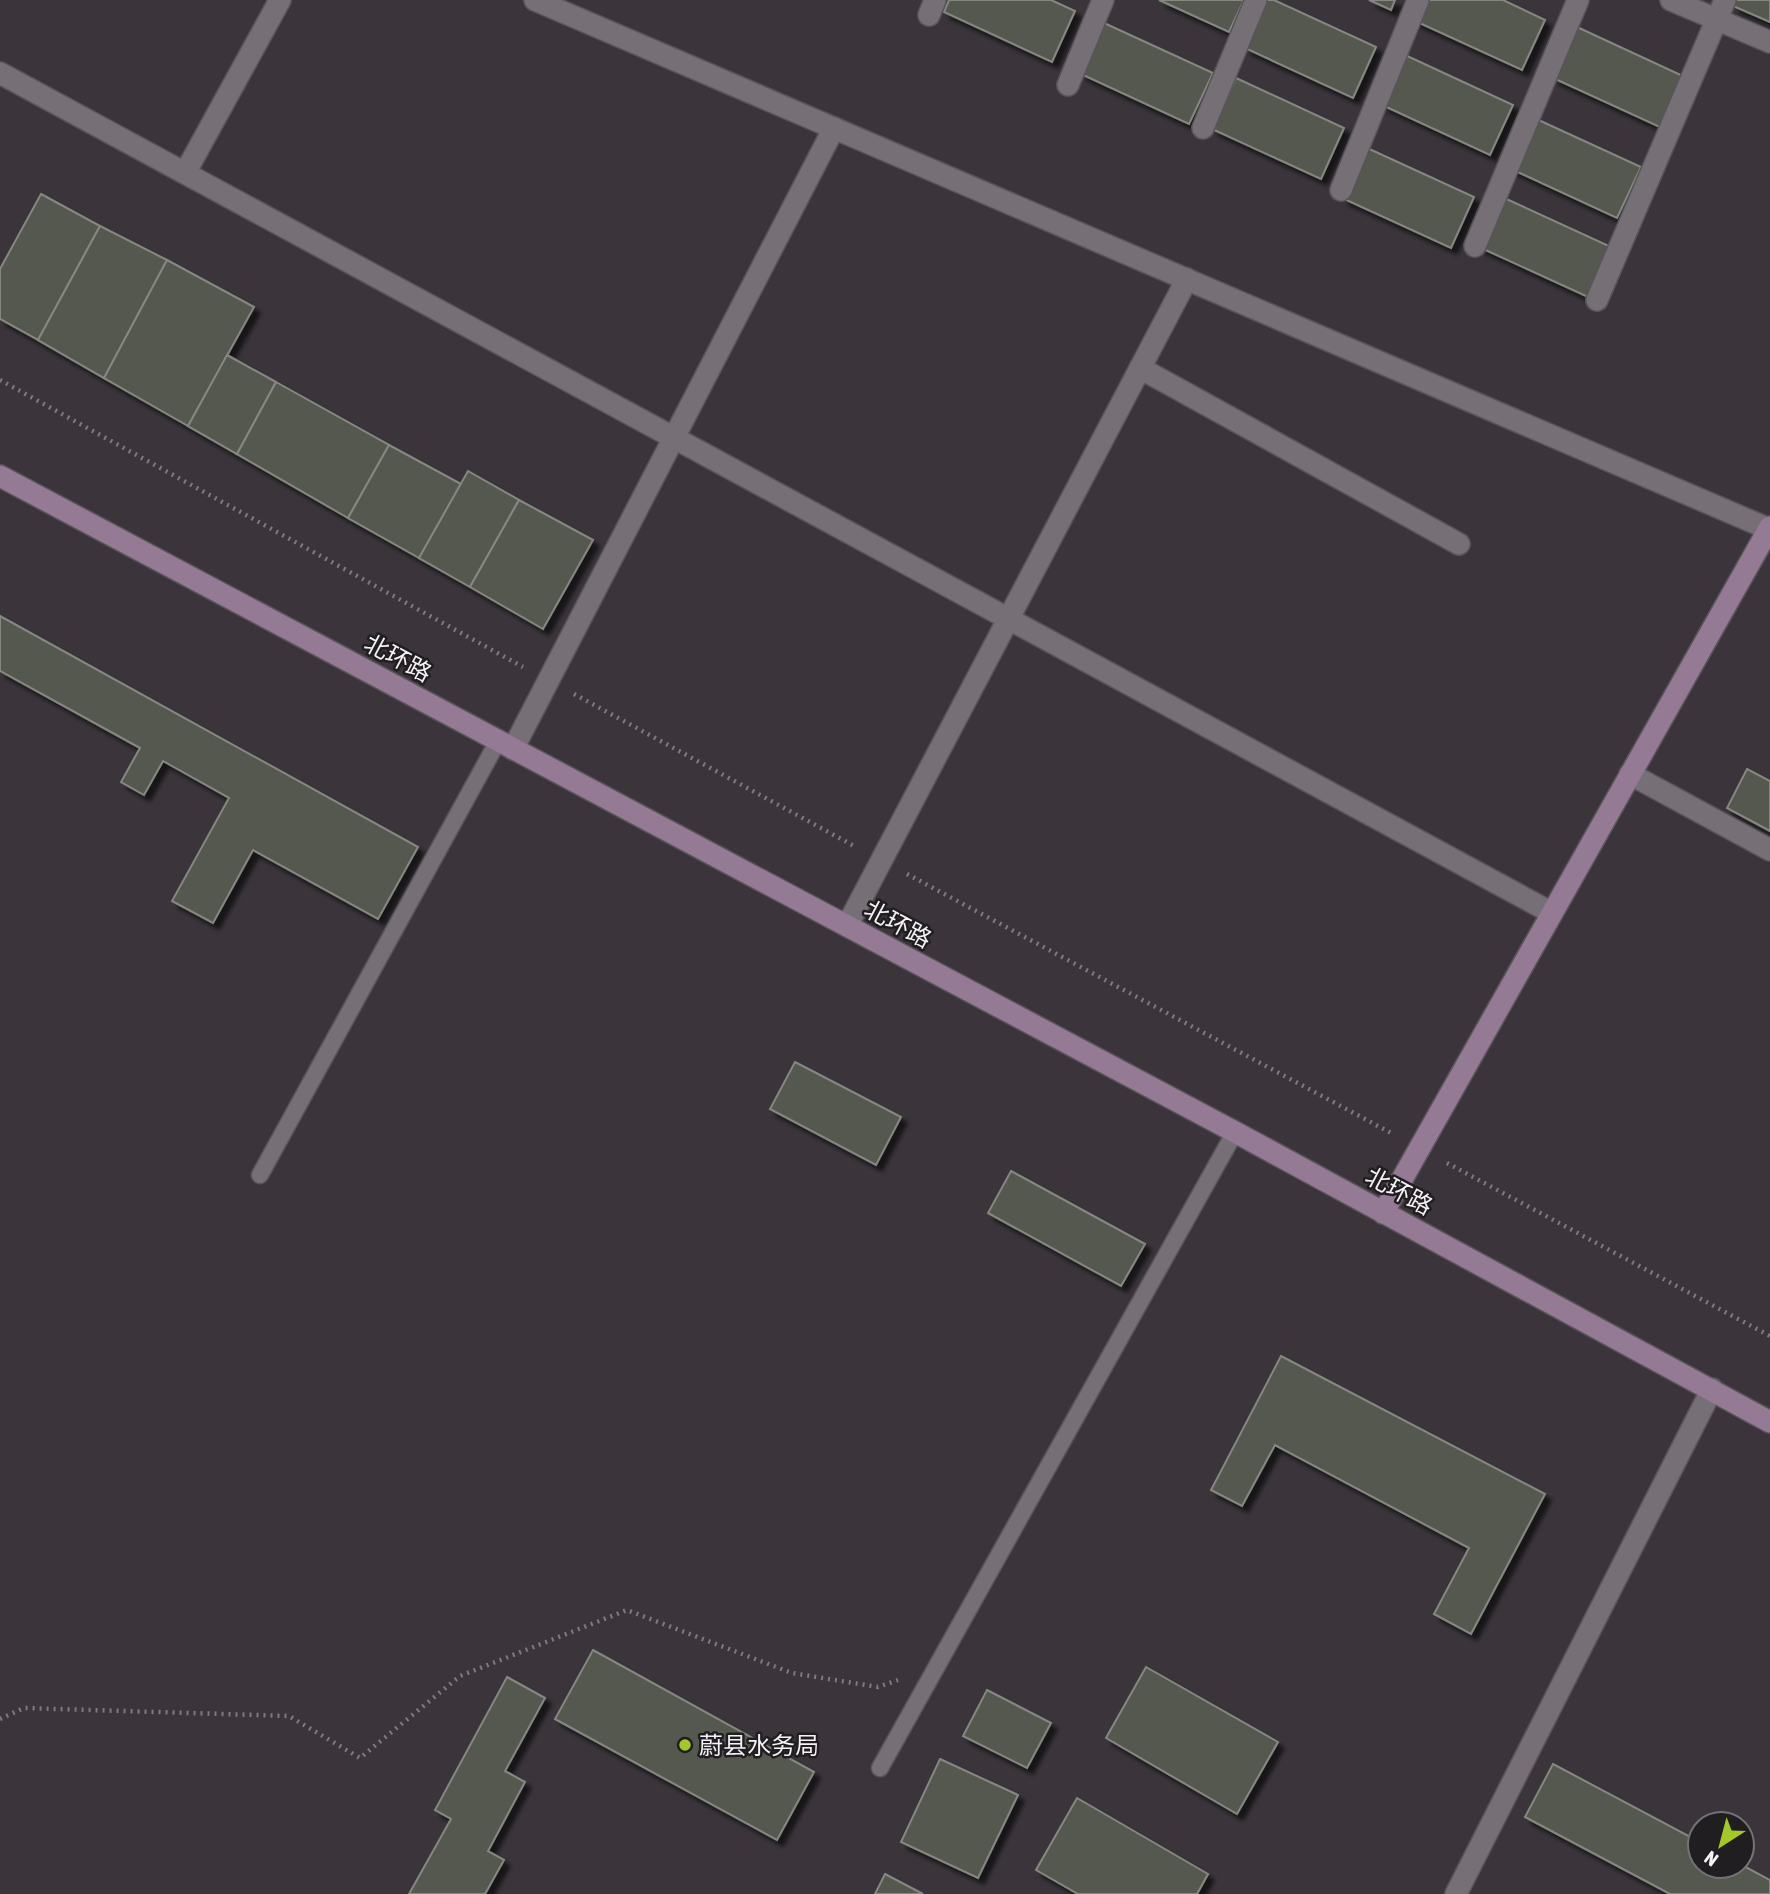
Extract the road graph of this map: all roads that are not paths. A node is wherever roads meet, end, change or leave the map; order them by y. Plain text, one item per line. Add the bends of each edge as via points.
1 (280, 0) edge
2 (536, 0) edge
3 (1103, 0) edge
4 (1256, 0) edge
5 (1418, 0) edge
6 (1578, 0) edge
7 (1671, 0) edge
8 (1721, 10) edge
9 (1770, 42) edge
10 (0, 73) edge
11 (1068, 85) dead end
12 (834, 128) junction
13 (1203, 128) dead end
14 (186, 173) junction
15 (1341, 190) dead end
16 (1475, 246) dead end
17 (1186, 279) junction
18 (1597, 300) dead end
19 (1139, 368) junction
20 (674, 438) junction
21 (0, 476) edge
22 (1769, 528) edge
23 (1459, 544) dead end
24 (1009, 619) junction
25 (506, 745) junction
26 (1630, 774) junction
27 (1770, 850) edge
28 (1552, 913) junction
29 (847, 926) junction
30 (1235, 1132) junction
31 (260, 1175) dead end
32 (1383, 1213) junction
33 (1712, 1389) junction
34 (1770, 1422) edge
35 (880, 1768) dead end
36 (1456, 1894) edge

1 - 14 street
2 - 12 street
3 - 11 street
4 - 13 street
5 - 15 street
6 - 16 street
7 - 8 street
8 - 9 street
8 - 18 street
10 - 14 street
12 - 17 street
12 - 20 street
14 - 20 street
17 - 19 street
17 - 22 street
19 - 23 street
19 - 24 street
20 - 24 street
20 - 25 street
21 - 25 main road, 北环路
22 - 26 main road
24 - 28 street
24 - 29 street
25 - 29 main road, 北环路
25 - 31 lane
26 - 27 street
26 - 28 main road
28 - 32 main road
29 - 30 main road, 北环路
30 - 32 main road, 北环路
30 - 35 lane
32 - 33 main road, 北环路
33 - 34 main road, 北环路
33 - 36 street

